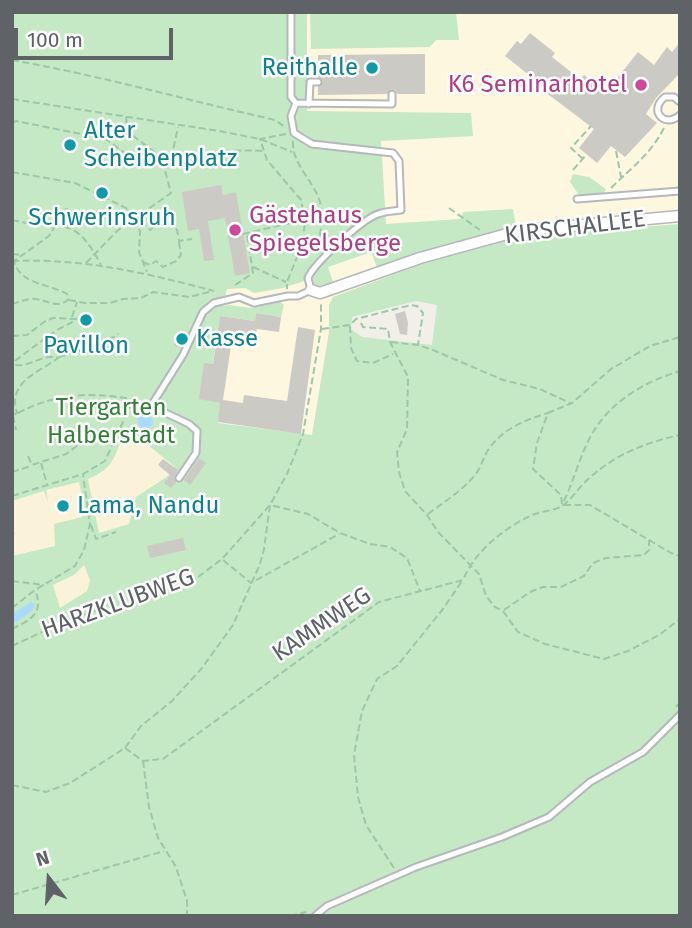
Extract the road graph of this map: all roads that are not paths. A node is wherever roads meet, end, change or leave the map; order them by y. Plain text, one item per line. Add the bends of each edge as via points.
1 (290, 12) edge
2 (318, 82) dead end
3 (392, 94) dead end
4 (343, 95) dead end
5 (680, 102) edge
6 (296, 103) junction
7 (335, 103) junction
8 (309, 104) junction
9 (679, 117) edge
10 (680, 191) edge
11 (577, 199) dead end
12 (680, 216) edge
13 (316, 291) junction
14 (179, 478) dead end
15 (680, 715) edge
16 (314, 913) edge

1 - 6 lane via 291,97
2 - 8 lane via 310,82
3 - 7 lane via 392,104
4 - 7 lane
5 - 9 lane via 670,97 659,102 657,110 665,120
6 - 8 lane
6 - 13 lane via 290,116 294,133 312,144 393,153 399,161 401,210 366,221 314,267 308,278
7 - 8 lane
10 - 11 lane
12 - 13 street, KIRSCHALLEE via 518,231
13 - 14 lane via 254,303 239,297 214,303 203,312 151,406 197,431 196,453
15 - 16 lane via 643,752 590,782 549,817 397,872

